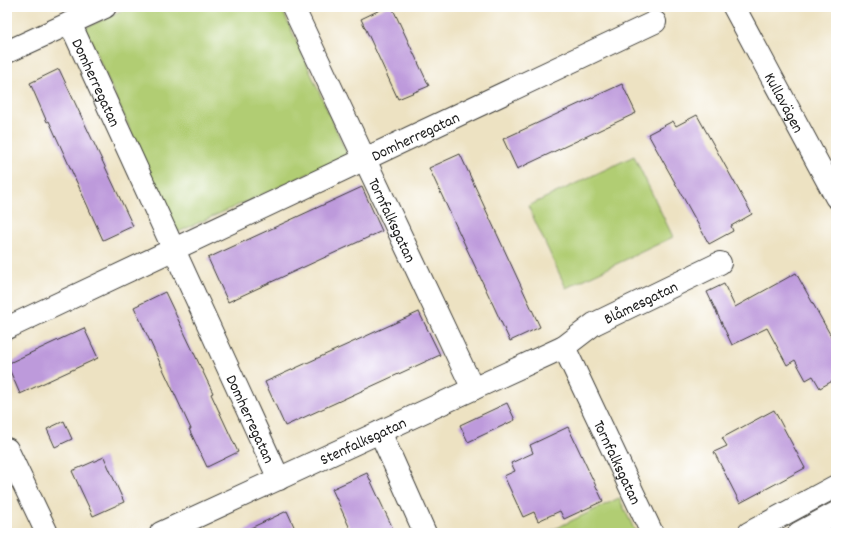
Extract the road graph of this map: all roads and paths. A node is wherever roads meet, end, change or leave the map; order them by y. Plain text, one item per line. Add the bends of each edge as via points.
1 (105, 7) edge
2 (293, 7) edge
3 (734, 7) edge
4 (655, 22) dead end
5 (70, 23) junction
6 (7, 52) edge
7 (365, 160) junction
8 (836, 197) edge
9 (174, 249) junction
10 (720, 263) dead end
11 (7, 328) edge
12 (564, 347) junction
13 (473, 389) junction
14 (380, 432) junction
15 (7, 450) edge
16 (279, 479) junction
17 (836, 486) edge
18 (836, 513) edge
19 (47, 533) edge
20 (161, 533) edge
21 (425, 533) edge
22 (652, 533) edge
23 (749, 533) edge
24 (800, 533) edge

1 - 5 street
2 - 7 street, Tornfalksgatan
3 - 8 street, Kullavägen
4 - 7 street, Domherregatan
5 - 6 street
5 - 9 street, Domherregatan
7 - 9 street, Domherregatan
7 - 13 street, Tornfalksgatan
9 - 11 street, Domherregatan
9 - 16 street, Domherregatan
10 - 12 street, Blåmesgatan via 594,324
12 - 13 street, Stenfalksgatan
12 - 22 street, Tornfalksgatan
13 - 14 street, Stenfalksgatan
14 - 16 street, Stenfalksgatan
14 - 21 street
15 - 19 street
16 - 20 street, Stenfalksgatan
17 - 23 street
18 - 24 street

